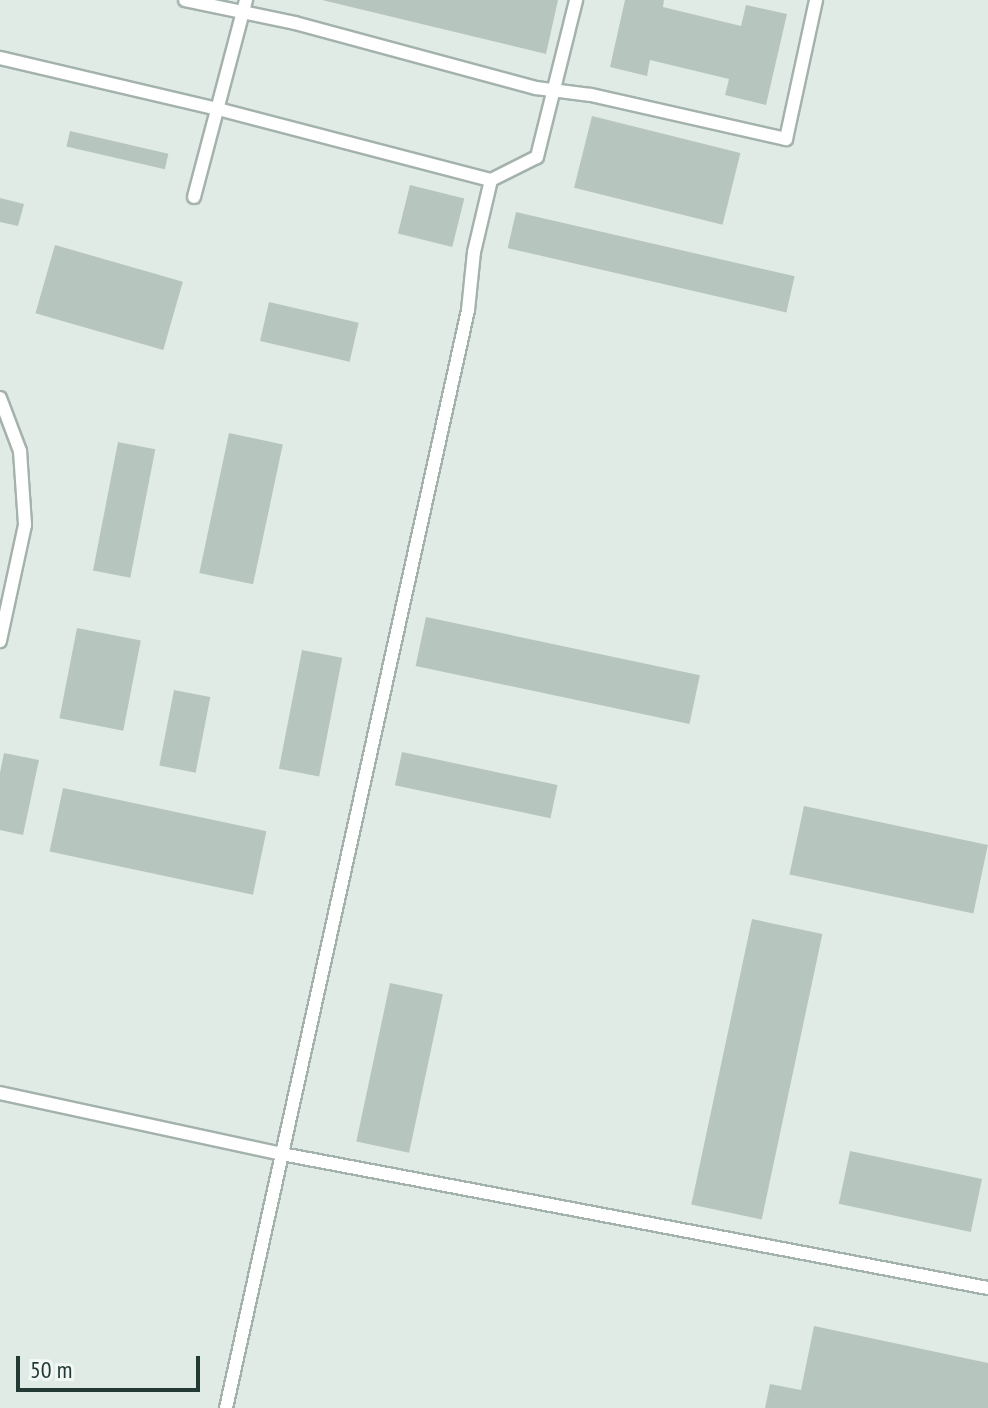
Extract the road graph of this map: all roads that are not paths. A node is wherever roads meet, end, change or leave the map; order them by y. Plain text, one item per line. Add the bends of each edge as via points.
1 (185, 0) edge
2 (576, 0) edge
3 (816, 0) edge
4 (244, 6) edge
5 (0, 58) edge
6 (555, 90) junction
7 (218, 109) junction
8 (491, 180) junction
9 (194, 197) dead end
10 (0, 398) edge
11 (0, 641) edge
12 (0, 1093) edge
13 (282, 1154) junction
14 (988, 1288) edge
15 (226, 1408) edge

1 - 4 lane
2 - 6 lane
3 - 6 lane via 786,139
4 - 6 lane
4 - 7 lane
5 - 7 lane
6 - 8 lane via 537,157
7 - 8 lane
7 - 9 lane
8 - 13 lane via 474,252 468,310
10 - 11 lane via 20,451 25,525
12 - 13 lane
13 - 14 lane
13 - 15 lane

